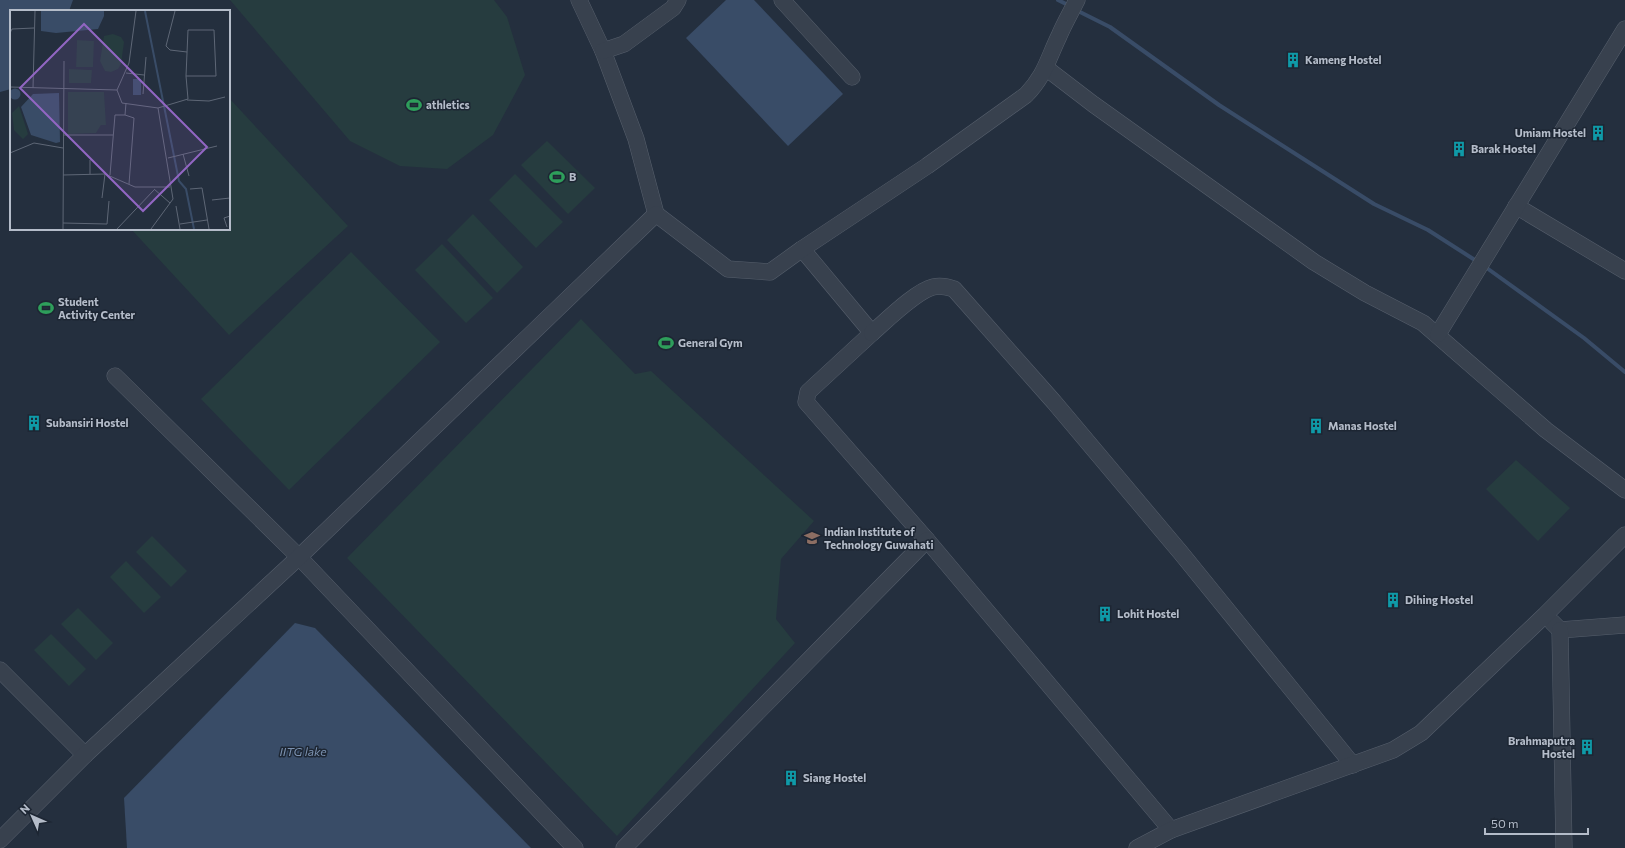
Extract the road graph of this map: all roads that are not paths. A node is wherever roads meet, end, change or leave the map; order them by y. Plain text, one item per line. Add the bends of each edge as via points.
1 (579, 0) edge
2 (678, 0) edge
3 (782, 0) edge
4 (1077, 0) edge
5 (1625, 29) edge
6 (603, 51) junction
7 (1046, 68) junction
8 (852, 77) dead end
9 (1516, 206) junction
10 (656, 214) junction
11 (802, 249) junction
12 (1625, 270) edge
13 (872, 333) junction
14 (1438, 334) junction
15 (115, 376) dead end
16 (1625, 490) edge
17 (1625, 535) edge
18 (927, 540) junction
19 (299, 557) junction
20 (1545, 615) junction
21 (1625, 625) edge
22 (1560, 630) junction
23 (0, 670) edge
24 (85, 755) junction
25 (1354, 765) junction
26 (1171, 830) junction
27 (0, 840) edge
28 (575, 848) edge
29 (624, 848) edge
30 (1138, 848) edge
31 (1564, 848) edge

1 - 6 street
2 - 6 street via 674,8 624,44
3 - 8 street
4 - 7 street
5 - 9 street
6 - 10 street via 636,139
7 - 11 street via 1038,83 1026,95 927,166
7 - 14 street via 1314,262
9 - 12 street
9 - 14 street
10 - 11 street via 728,269 770,272
10 - 19 street
11 - 13 street
13 - 18 street via 808,392 806,402
13 - 25 street via 921,292 932,287 954,289 1054,402 1181,553
14 - 16 street via 1546,430
15 - 19 street
17 - 20 street
18 - 26 street
18 - 29 street
19 - 24 street
19 - 28 street
20 - 22 street
20 - 25 street via 1421,733 1393,750
21 - 22 street
22 - 31 street
23 - 24 street
24 - 27 street
25 - 26 street
26 - 30 street

